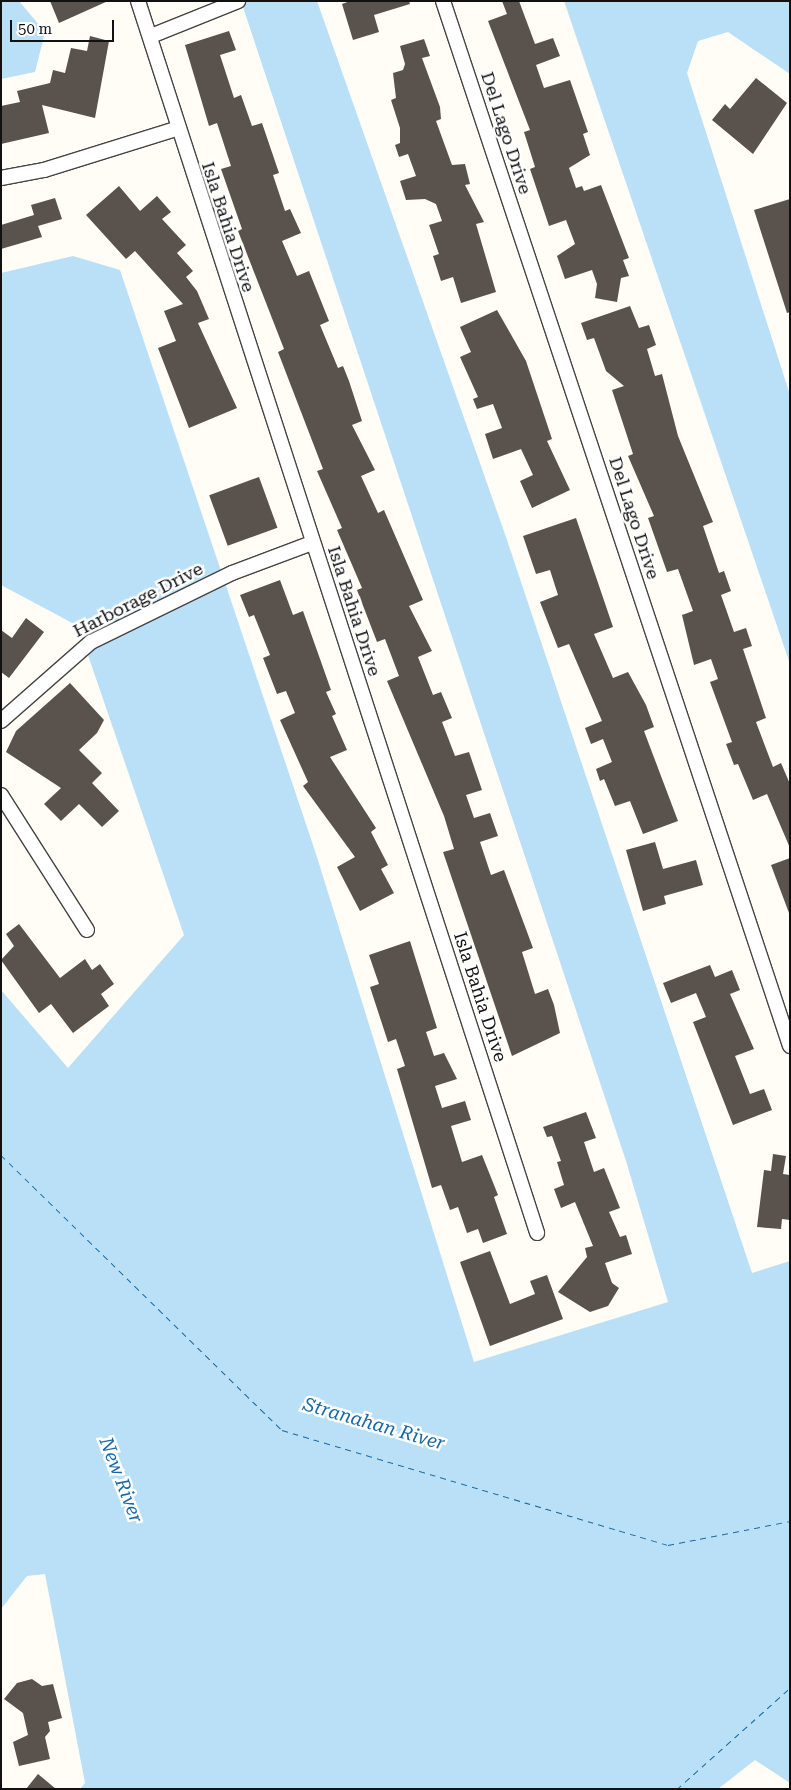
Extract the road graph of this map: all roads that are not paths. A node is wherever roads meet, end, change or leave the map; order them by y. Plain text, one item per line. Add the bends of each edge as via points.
1 (138, 1) edge
2 (238, 1) edge
3 (443, 1) edge
4 (151, 36) junction
5 (176, 128) junction
6 (1, 178) edge
7 (312, 543) junction
8 (1, 721) edge
9 (1, 796) edge
10 (87, 930) dead end
11 (790, 1046) edge
12 (537, 1233) dead end

1 - 4 street, Isla Bahia Drive
2 - 4 street
3 - 11 street, Del Lago Drive
4 - 5 street, Isla Bahia Drive
5 - 6 street via 44,170
5 - 7 street, Isla Bahia Drive
7 - 8 street, Harborage Drive via 232,573 91,642
7 - 12 street, Isla Bahia Drive
9 - 10 street

